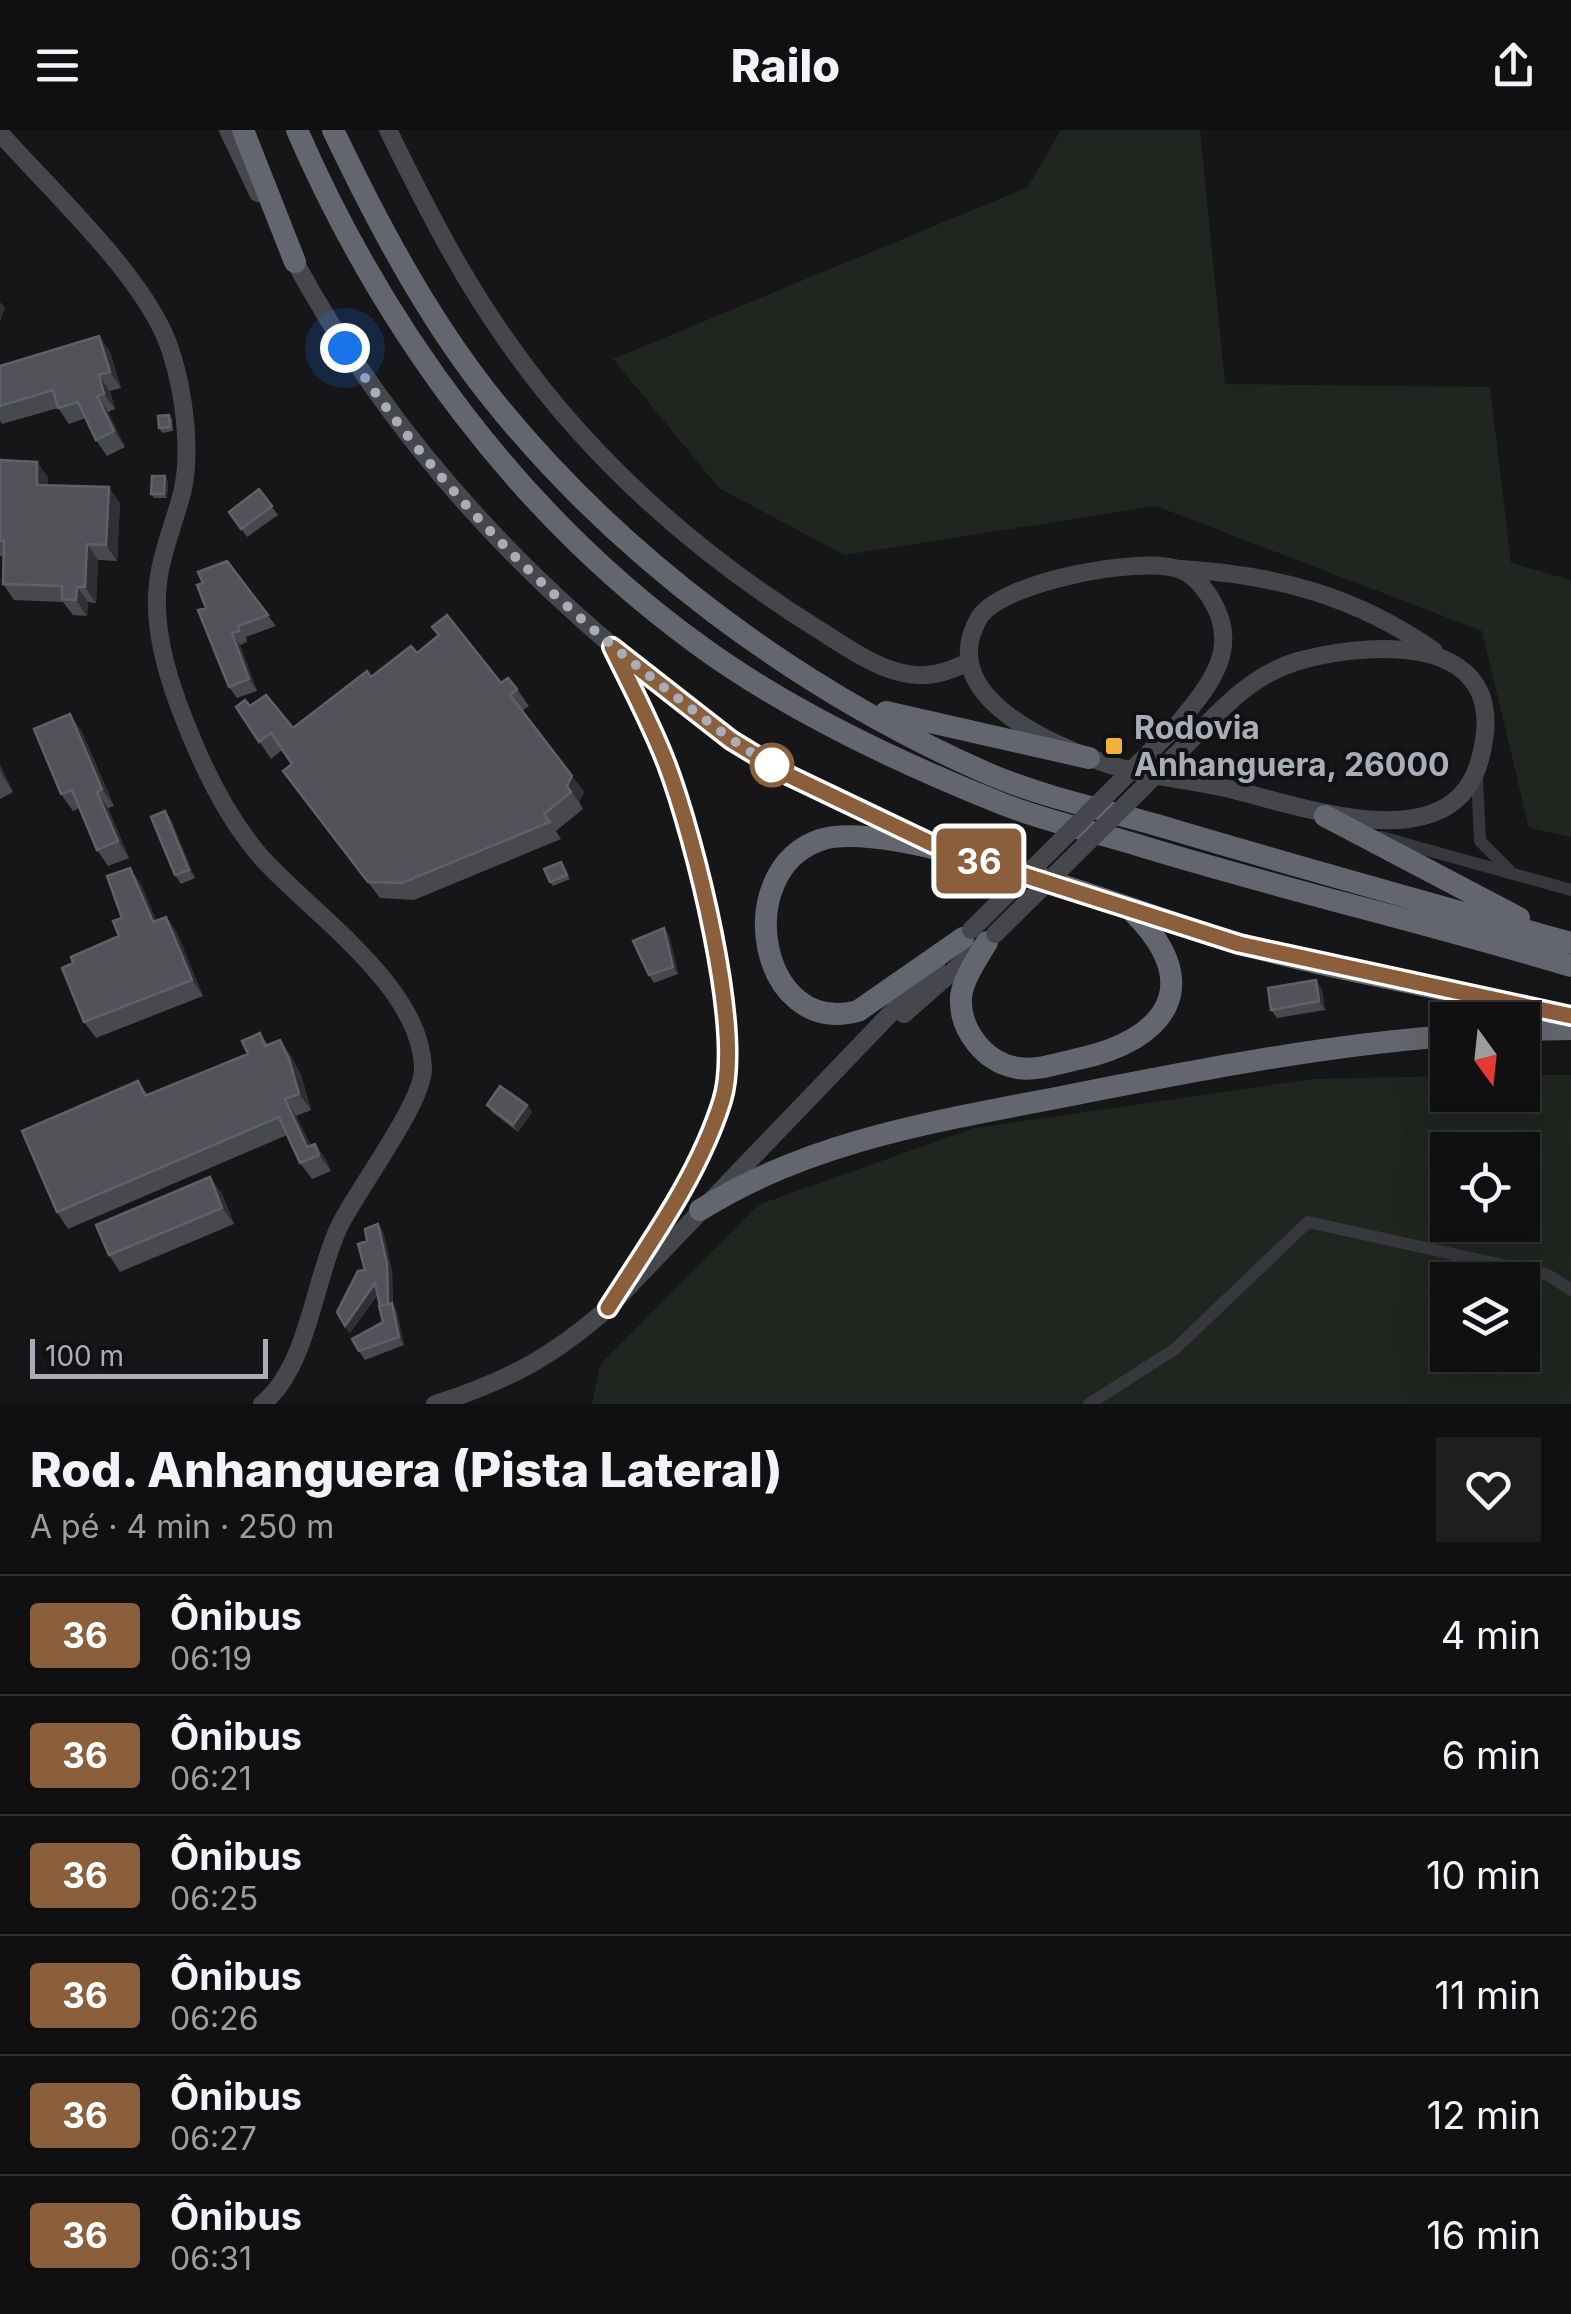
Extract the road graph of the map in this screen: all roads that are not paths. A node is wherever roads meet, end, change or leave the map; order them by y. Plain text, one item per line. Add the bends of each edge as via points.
1 (228, 130) edge
2 (243, 130) edge
3 (297, 130) edge
4 (334, 130) edge
5 (388, 130) edge
6 (0, 134) edge
7 (296, 262) junction
8 (1182, 569) junction
9 (612, 647) junction
10 (1440, 655) junction
11 (969, 662) junction
12 (853, 704) junction
13 (1090, 758) junction
14 (1477, 770) junction
15 (1325, 816) junction
16 (1354, 831) junction
17 (945, 850) junction
18 (1513, 873) junction
19 (1571, 890) edge
20 (1132, 911) junction
21 (979, 936) junction
22 (1566, 942) edge
23 (1571, 966) edge
24 (1571, 1016) edge
25 (1571, 1029) edge
26 (1540, 1030) edge
27 (1430, 1038) edge
28 (700, 1210) junction
29 (1571, 1290) edge
30 (608, 1308) junction
31 (262, 1404) edge
32 (434, 1404) edge
33 (1089, 1404) edge

1 - 7 main road
2 - 7 highway
3 - 23 highway via 348,240 427,369 578,542 647,606 760,686 842,732 1003,804
4 - 12 highway via 441,327 487,392 600,514 676,584
5 - 11 main road via 468,284 508,343 636,492 774,601 848,648 900,673 925,676
6 - 31 main road via 132,282 172,352 184,473 156,600 171,681 198,755 258,854 378,973 403,1007 421,1054 422,1083 336,1232 286,1378
7 - 9 main road via 381,404 516,560
8 - 10 main road via 1250,574 1318,590 1371,612
8 - 11 main road via 1114,568 999,599 971,636
8 - 21 main road, bridge via 1218,611 1223,658 1213,681
9 - 17 main road via 731,740 790,776
9 - 30 main road via 680,805 709,926 728,1062 723,1098 692,1175
10 - 14 main road via 1471,681 1481,700 1486,724
10 - 21 main road, bridge via 1375,649 1294,662 1239,692
11 - 13 main road via 981,694
12 - 13 highway
12 - 22 highway via 993,776
13 - 15 main road
14 - 15 main road via 1458,798 1440,810 1409,818
14 - 18 street via 1480,841
15 - 16 highway
16 - 18 street
16 - 22 highway
17 - 20 highway
17 - 21 highway via 860,836 818,841 784,866 764,910 765,937 783,987 804,1006 841,1016
18 - 19 street
20 - 21 highway via 1170,964 1170,998 1162,1016 1147,1034 1115,1051 1048,1066 1004,1064 983,1051 966,1026 961,995
20 - 24 highway via 1239,944
21 - 28 main road
25 - 26 highway
27 - 28 highway via 1202,1068 944,1118 758,1176
28 - 30 main road
29 - 33 street via 1548,1274 1308,1222 1175,1350
30 - 32 main road via 526,1370

